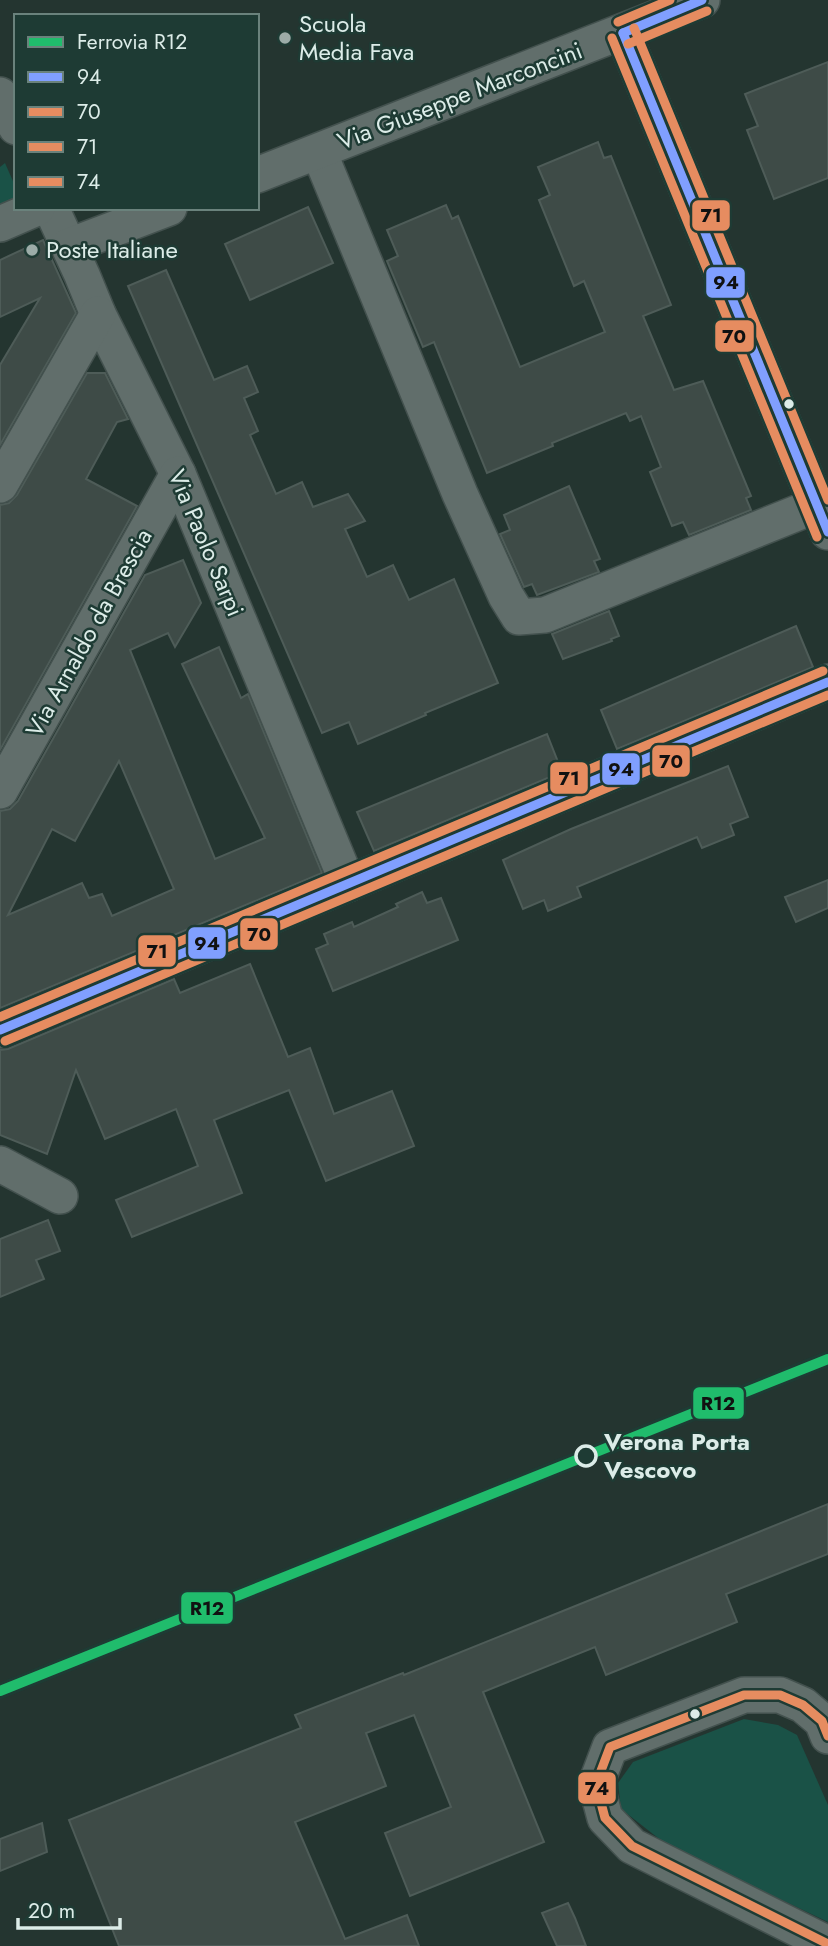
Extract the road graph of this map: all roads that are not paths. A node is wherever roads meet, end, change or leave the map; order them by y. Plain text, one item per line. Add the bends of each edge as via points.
1 (702, 0) edge
2 (623, 33) junction
3 (0, 95) edge
4 (14, 123) edge
5 (318, 152) junction
6 (259, 174) edge
7 (32, 210) edge
8 (52, 210) edge
9 (164, 210) edge
10 (0, 224) edge
11 (69, 246) junction
12 (98, 314) junction
13 (178, 474) junction
14 (0, 485) edge
15 (822, 519) edge
16 (828, 682) edge
17 (0, 791) edge
18 (348, 884) junction
19 (0, 1030) edge
20 (0, 1164) edge
21 (60, 1196) dead end
22 (828, 1736) edge
23 (828, 1944) edge

1 - 2 street, Via Giuseppe Marconcini
2 - 5 street, Via Giuseppe Marconcini
2 - 15 street
3 - 4 street
5 - 6 street, Via Giuseppe Marconcini
5 - 15 street via 460,494 519,617 545,615
7 - 10 street
8 - 11 street, Via Paolo Sarpi
9 - 11 street
11 - 12 street, Via Paolo Sarpi
12 - 13 street, Via Paolo Sarpi
12 - 14 street
13 - 17 street, Via Arnaldo da Brescia
13 - 18 street, Via Paolo Sarpi
16 - 18 street
18 - 19 street
20 - 21 street
22 - 23 street via 822,1721 803,1704 780,1695 744,1695 610,1747 596,1784 605,1818 632,1846

